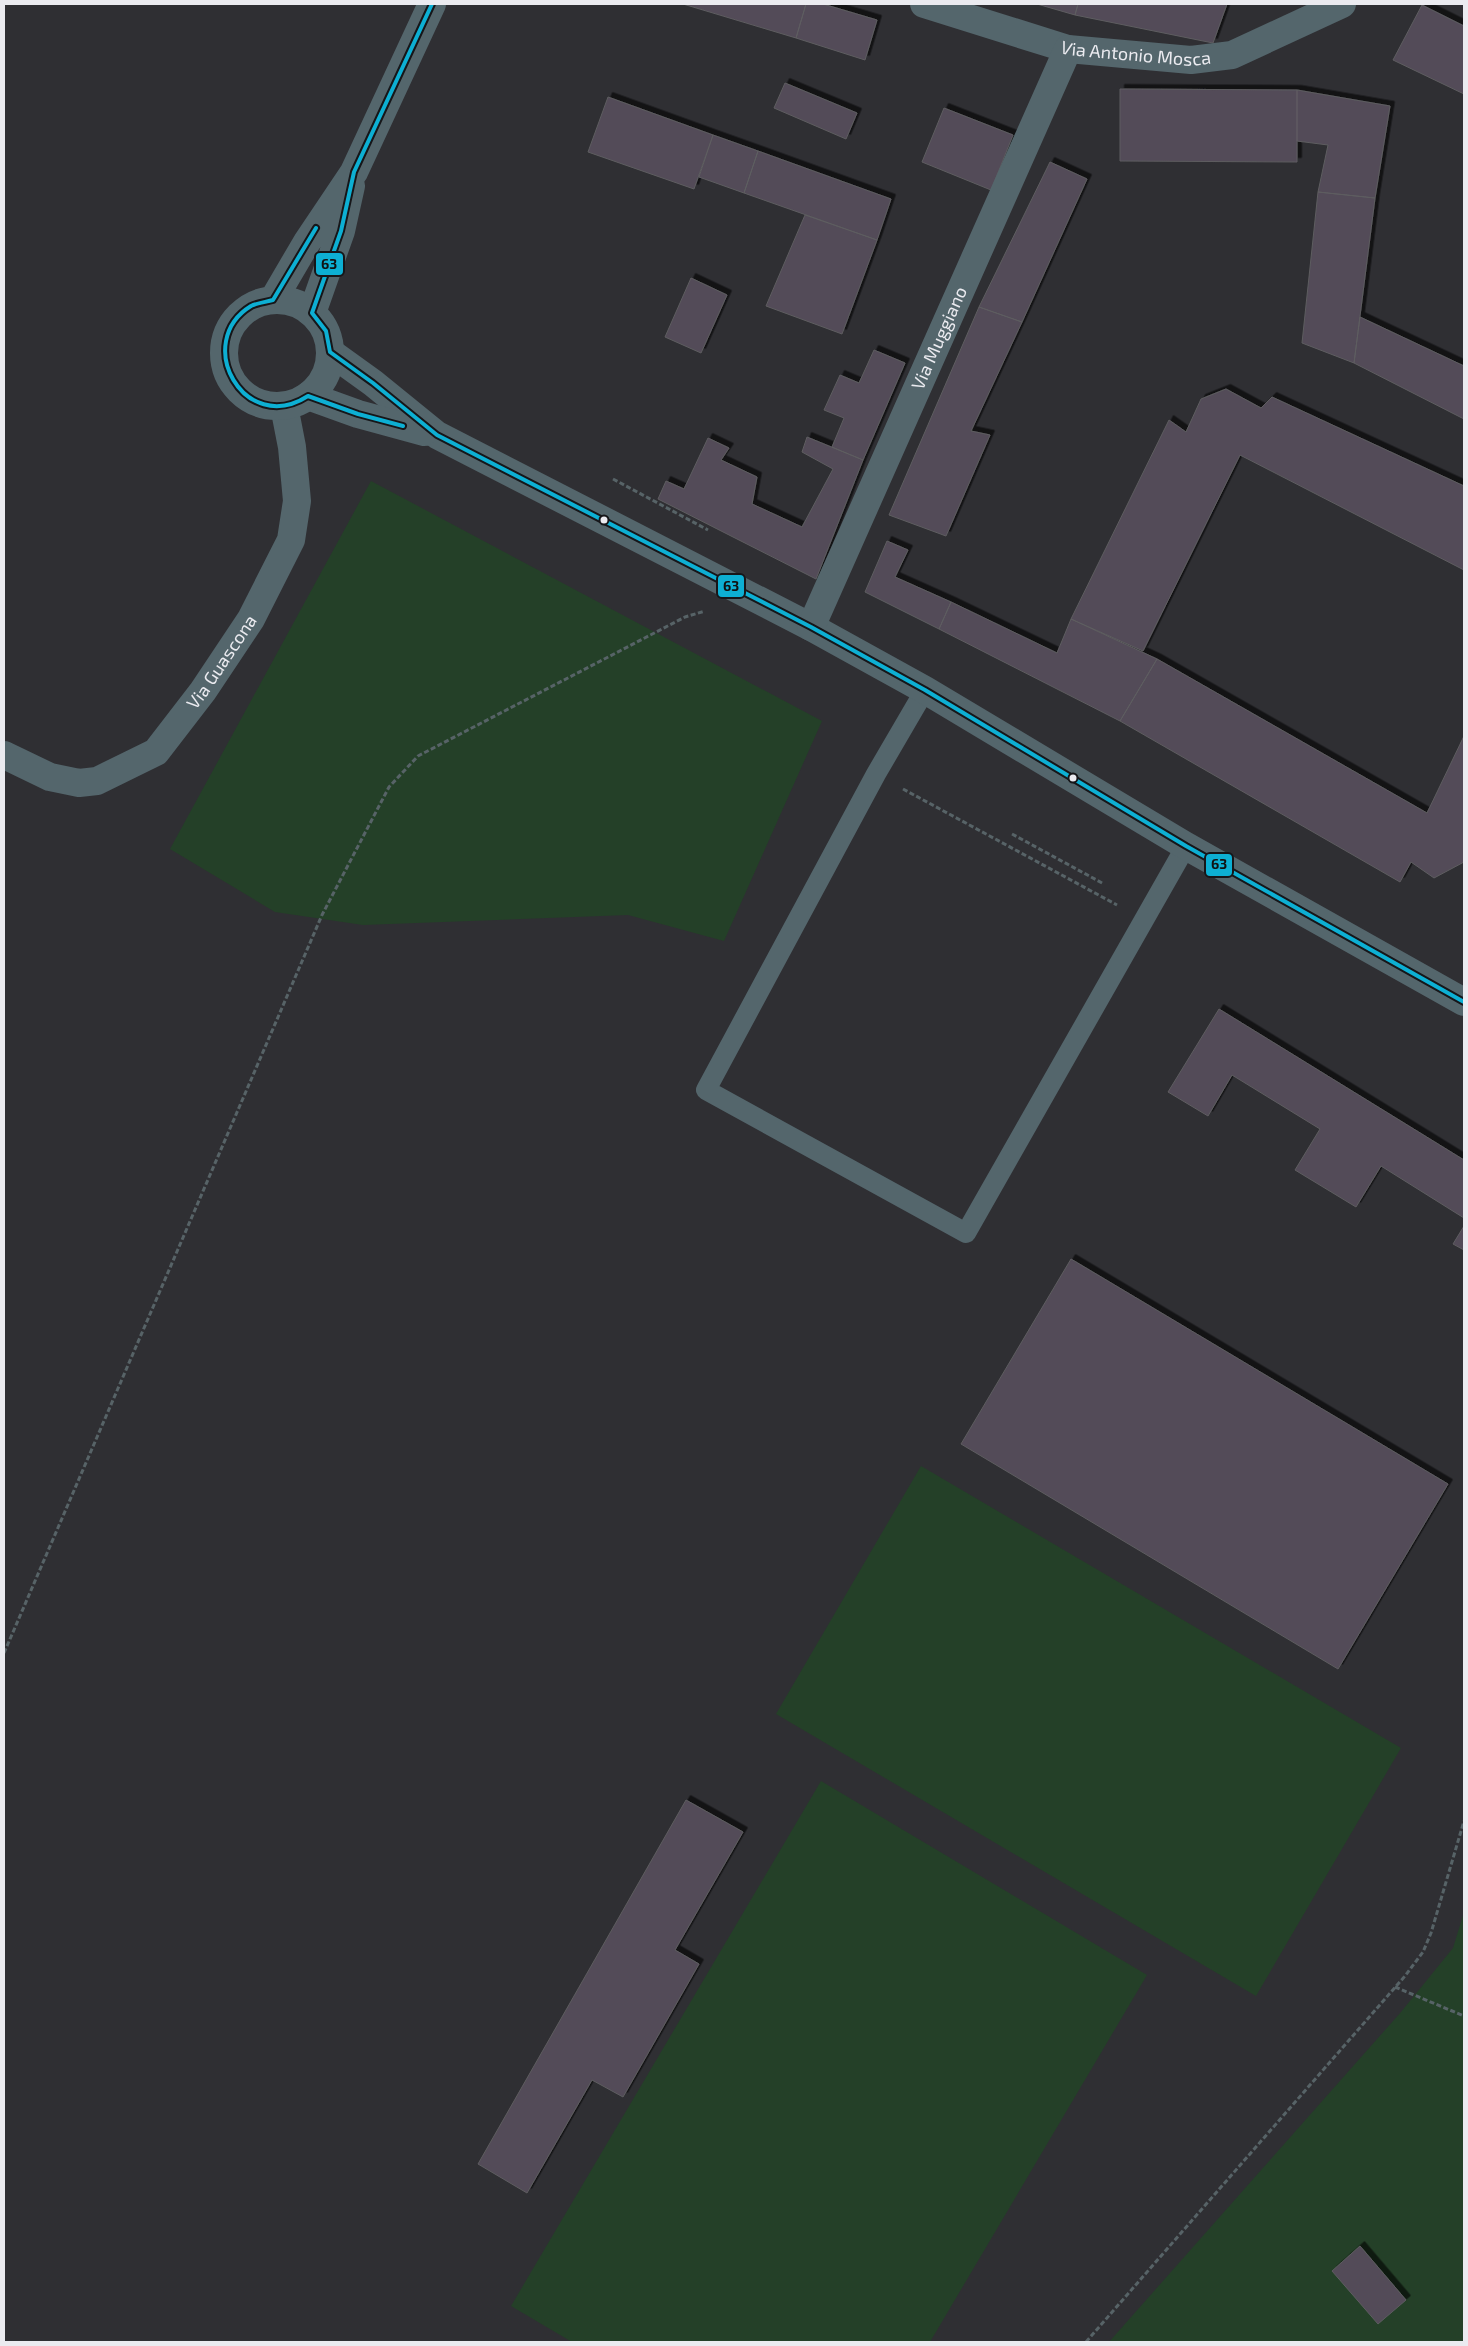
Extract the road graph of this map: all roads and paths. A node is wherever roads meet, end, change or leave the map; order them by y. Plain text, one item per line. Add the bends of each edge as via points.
1 (432, 4) edge
2 (924, 4) edge
3 (1342, 4) edge
4 (1068, 49) junction
5 (354, 172) junction
6 (273, 300) junction
7 (312, 313) junction
8 (330, 352) junction
9 (296, 401) junction
10 (437, 435) junction
11 (613, 479) dead end
12 (708, 530) dead end
13 (726, 584) junction
14 (811, 627) junction
15 (926, 690) junction
16 (4, 755) edge
17 (884, 762) junction
18 (1012, 834) dead end
19 (1186, 846) junction
20 (1104, 884) dead end
21 (1144, 919) junction
22 (1464, 1002) edge
23 (4, 1653) edge
24 (1464, 1822) edge
25 (1395, 1987) junction
26 (1464, 2016) edge
27 (1086, 2342) edge

1 - 5 street
2 - 4 street, Via Antonio Mosca
3 - 4 street, Via Antonio Mosca via 1232,54 1191,60
4 - 14 street, Via Muggiano
5 - 6 street
5 - 7 street via 342,231
6 - 7 street via 295,303
6 - 9 street via 256,304 236,320 227,337 224,357 233,382 246,396 264,405
7 - 8 street via 327,334
8 - 9 street via 324,380
8 - 10 street
9 - 10 street
9 - 16 street, Via Guascona via 292,447 297,501 292,540 251,619 204,691 156,752 97,781 79,783 50,777
10 - 13 street
11 - 12 path
13 - 14 street
13 - 23 path via 709,610 685,617 418,756 389,787 322,915
14 - 15 street
15 - 17 lane
15 - 19 street
17 - 21 path via 901,788
17 - 21 lane via 706,1090 966,1233
18 - 20 path
19 - 21 lane
19 - 22 street
24 - 25 path via 1423,1952
25 - 26 path
25 - 27 path

